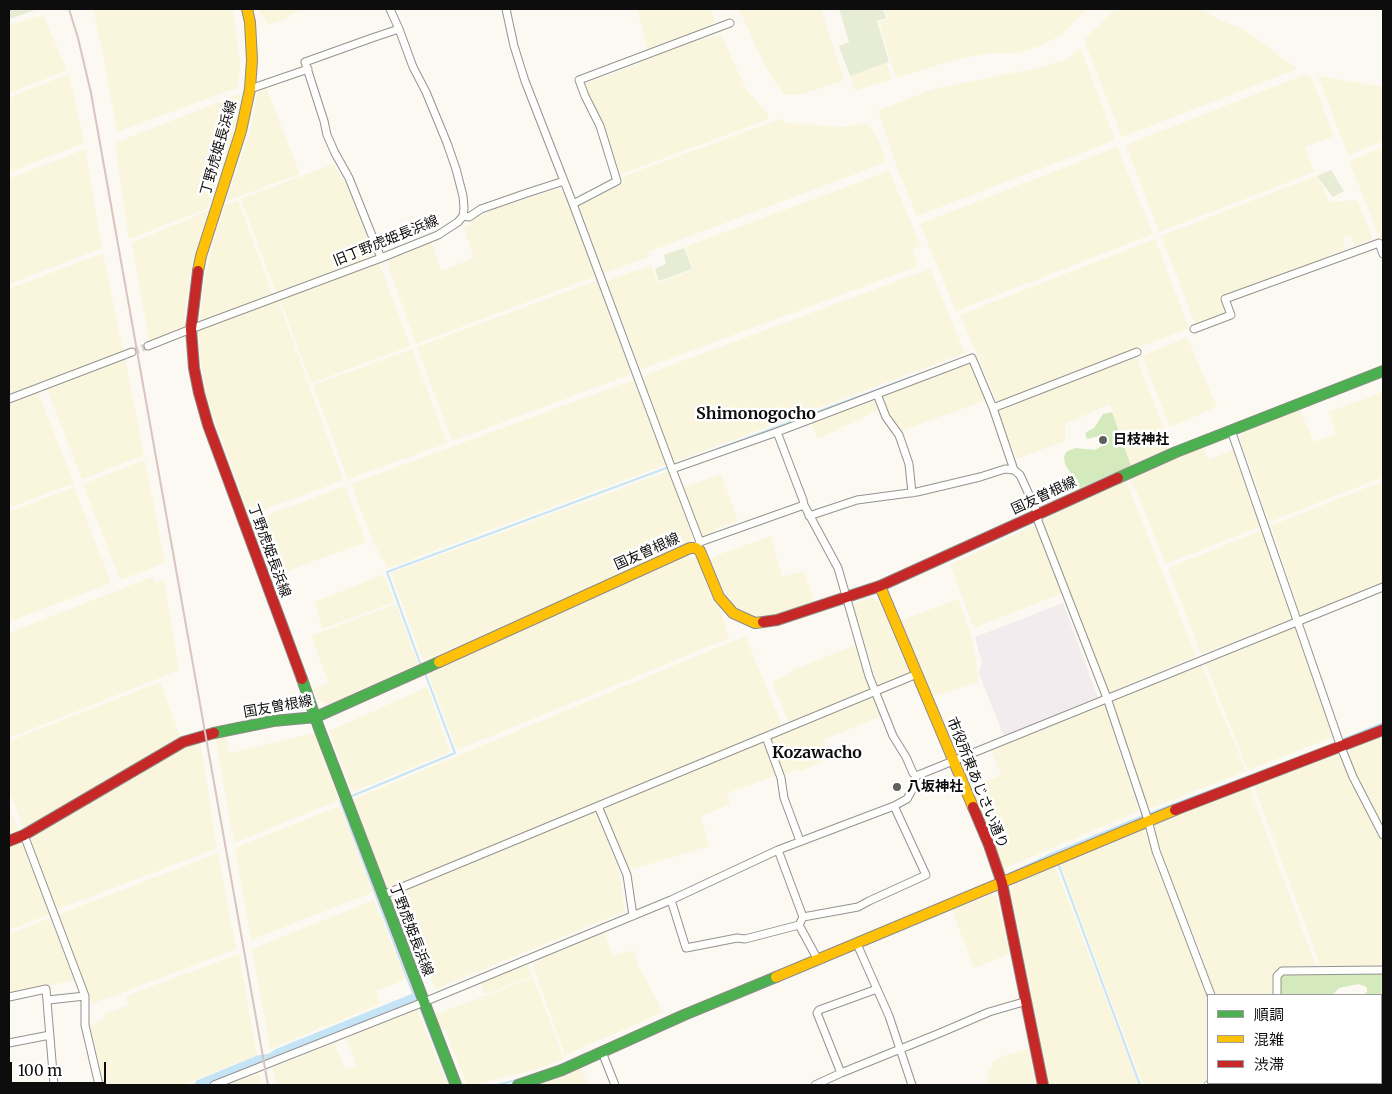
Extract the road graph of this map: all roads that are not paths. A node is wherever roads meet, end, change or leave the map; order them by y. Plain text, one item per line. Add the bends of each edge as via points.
1 (247, 9) edge
2 (390, 9) edge
3 (506, 9) edge
4 (730, 23) dead end
5 (399, 29) junction
6 (308, 69) junction
7 (250, 89) junction
8 (564, 181) junction
9 (573, 204) junction
10 (462, 216) junction
11 (1383, 254) edge
12 (381, 258) junction
13 (191, 329) junction
14 (1194, 329) dead end
15 (148, 346) tunnel mouth
16 (132, 352) tunnel mouth
17 (1137, 352) dead end
18 (1383, 371) edge
19 (877, 394) junction
20 (9, 399) edge
21 (993, 408) junction
22 (1231, 430) junction
23 (776, 432) junction
24 (672, 469) junction
25 (1014, 470) junction
26 (912, 492) junction
27 (804, 506) junction
28 (1038, 514) junction
29 (809, 516) junction
30 (698, 545) junction
31 (880, 586) junction
32 (1383, 587) edge
33 (846, 598) junction
34 (1298, 621) junction
35 (917, 674) junction
36 (876, 691) junction
37 (1107, 698) junction
38 (316, 717) junction
39 (1383, 730) edge
40 (766, 737) junction
41 (1340, 743) junction
42 (954, 760) junction
43 (916, 776) junction
44 (598, 806) junction
45 (894, 806) junction
46 (1148, 820) junction
47 (1383, 834) edge
48 (24, 835) junction
49 (9, 841) edge
50 (800, 841) junction
51 (778, 850) junction
52 (1002, 883) junction
53 (383, 895) junction
54 (671, 900) junction
55 (633, 916) junction
56 (803, 917) junction
57 (799, 925) junction
58 (857, 944) junction
59 (818, 960) junction
60 (1383, 970) edge
61 (877, 989) junction
62 (1211, 994) edge
63 (1278, 994) edge
64 (85, 996) junction
65 (9, 997) edge
66 (48, 1000) junction
67 (1026, 1001) junction
68 (424, 1002) junction
69 (50, 1035) junction
70 (9, 1043) edge
71 (900, 1050) junction
72 (602, 1052) junction
73 (841, 1073) junction
74 (54, 1085) edge
75 (99, 1085) edge
76 (214, 1085) edge
77 (456, 1085) edge
78 (518, 1085) edge
79 (615, 1085) edge
80 (815, 1085) edge
81 (912, 1085) edge
82 (1043, 1085) edge
83 (1293, 1085) edge
84 (1334, 1085) edge

1 - 7 main road, 丁野虎姫長浜線 via 252,60
2 - 5 street
3 - 8 street via 525,81
4 - 9 street via 579,80 600,126 617,181
5 - 6 street via 305,62
5 - 10 street via 447,142 463,196
6 - 7 street
6 - 12 street via 330,141 349,178
7 - 13 main road, 丁野虎姫長浜線 via 242,131 201,256
8 - 9 street
8 - 10 street, 旧丁野虎姫長浜線 via 481,209 469,217
9 - 24 street
10 - 12 street, 旧丁野虎姫長浜線 via 438,235
11 - 14 street via 1378,243 1225,299 1231,316
12 - 13 street, 旧丁野虎姫長浜線
13 - 15 street, 旧丁野虎姫長浜線
13 - 38 main road, 丁野虎姫長浜線 via 194,368 208,425
16 - 20 street
17 - 21 street
18 - 22 main road, 国友曽根線
19 - 21 street via 972,358
19 - 23 street
19 - 26 street via 886,417 900,435
21 - 25 street
22 - 28 main road, 国友曽根線
22 - 34 street
23 - 24 street
23 - 27 street
24 - 30 street
25 - 26 street via 1005,469
25 - 28 street via 1020,475
26 - 29 street via 857,500
27 - 29 street
27 - 30 street
28 - 31 main road, 国友曽根線
28 - 37 street
29 - 33 street via 838,568
30 - 33 main road, 国友曽根線 via 719,597 733,613 755,622 777,620
30 - 38 main road, 国友曽根線
31 - 33 main road, 国友曽根線
31 - 35 main road, 市役所東あじさい通り
32 - 34 street
33 - 36 street
34 - 37 street
34 - 41 street
35 - 36 street
35 - 42 main road, 市役所東あじさい通り
36 - 40 street
36 - 43 street via 893,736
37 - 42 street
37 - 46 street
38 - 48 main road, 国友曽根線 via 273,721 183,742
38 - 53 main road, 丁野虎姫長浜線
39 - 41 main road
40 - 44 street
40 - 50 street
41 - 46 main road
41 - 47 street via 1353,777
42 - 43 street
42 - 52 main road, 市役所東あじさい通り
43 - 45 street via 907,799
44 - 53 street
44 - 55 street via 626,875
45 - 50 street
45 - 56 street via 926,875 858,907
46 - 52 main road
46 - 62 street via 1156,851
48 - 49 main road, 国友曽根線
48 - 64 street
50 - 51 street
51 - 54 street
51 - 56 street
52 - 58 main road
52 - 67 main road, 市役所東あじさい通り
53 - 68 main road, 丁野虎姫長浜線
54 - 55 street
54 - 57 street via 686,948 745,939
55 - 68 street
56 - 57 street
57 - 59 street
58 - 59 main road
58 - 61 street
59 - 72 main road
60 - 63 street via 1282,971 1277,976
61 - 71 street
61 - 73 street via 817,1013
64 - 66 street
64 - 75 street via 85,1025
65 - 66 street via 46,989
66 - 69 street
67 - 71 street via 989,1012
67 - 82 main road, 市役所東あじさい通り
68 - 76 street
68 - 77 main road, 丁野虎姫長浜線
69 - 70 street
69 - 74 street
71 - 73 street
71 - 81 street
72 - 78 main road
72 - 79 street
73 - 80 street
83 - 84 street

